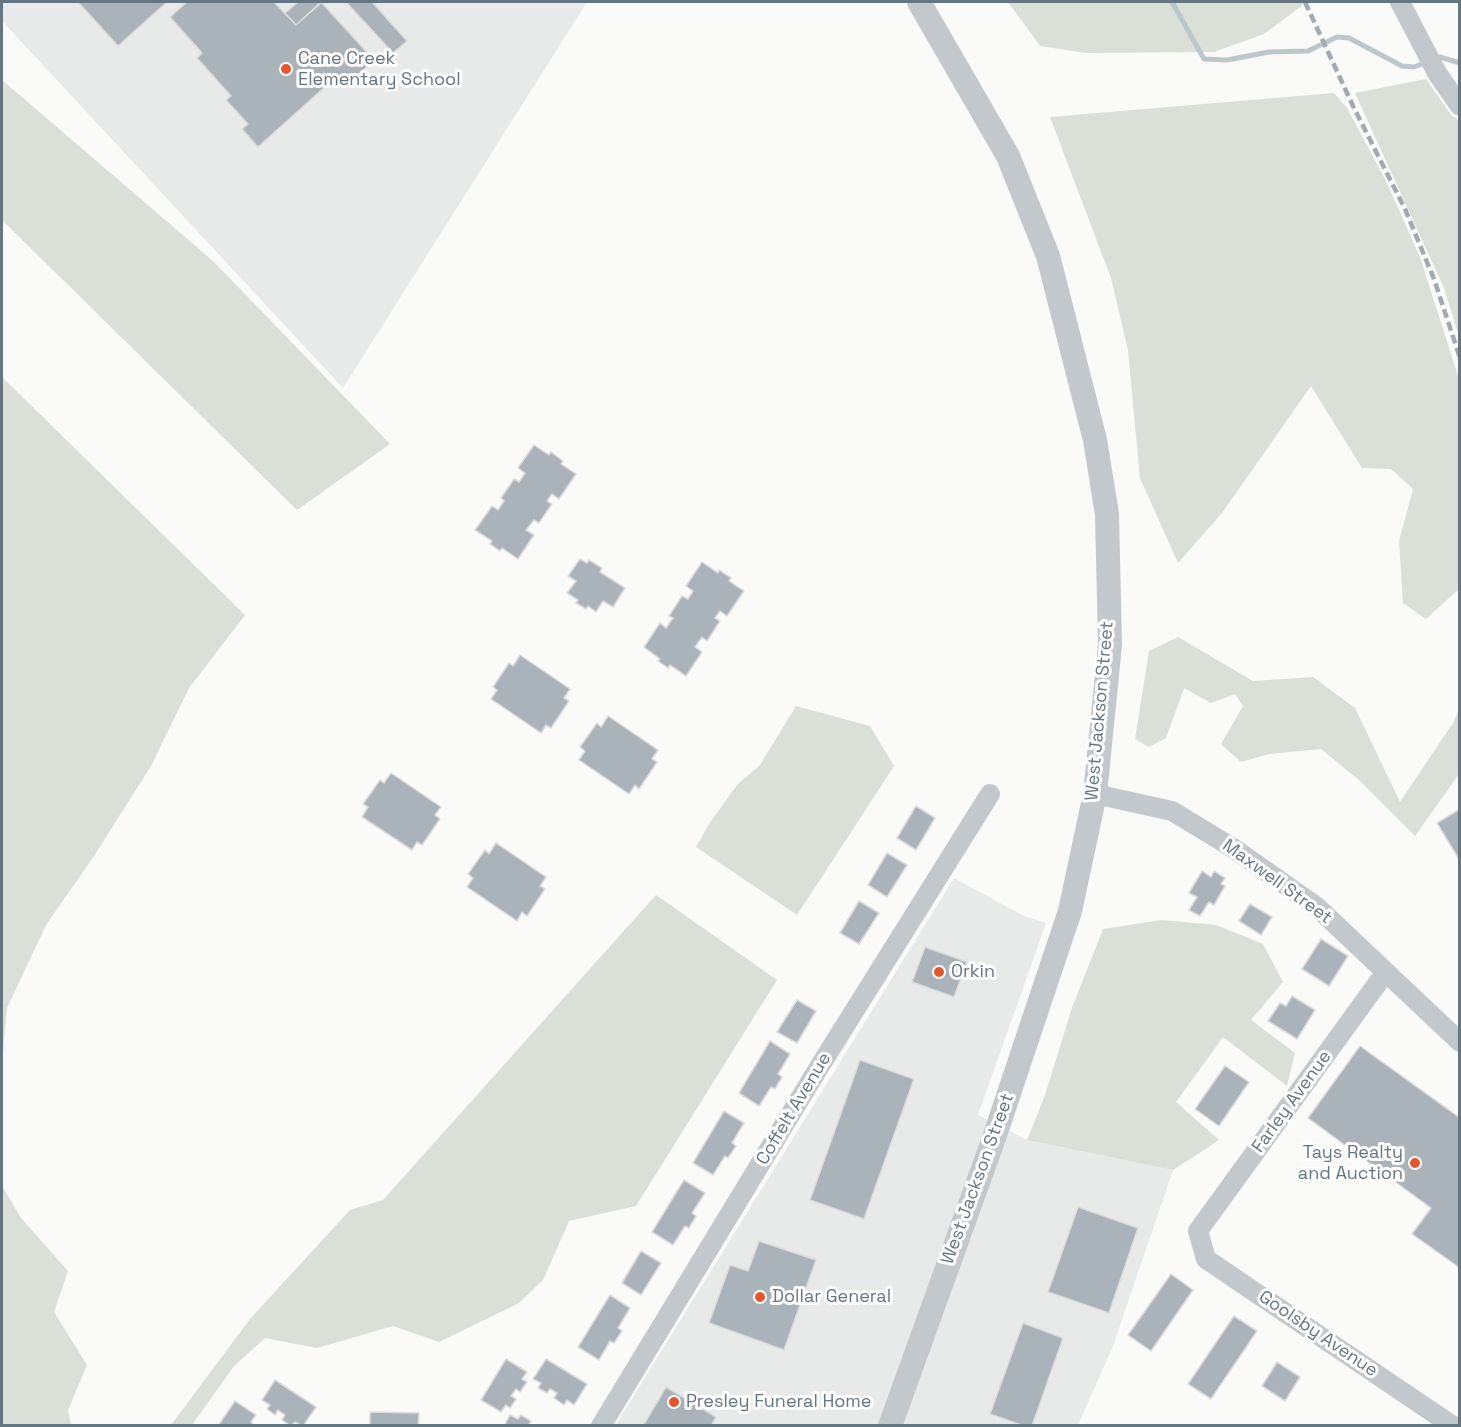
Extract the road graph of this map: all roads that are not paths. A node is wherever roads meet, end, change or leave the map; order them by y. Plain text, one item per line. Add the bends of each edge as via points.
1 (919, 2) edge
2 (1400, 2) edge
3 (1460, 106) edge
4 (990, 794) dead end
5 (1095, 794) junction
6 (1385, 973) junction
7 (1460, 1042) edge
8 (1198, 1231) joint
9 (602, 1425) edge
10 (890, 1425) edge
11 (1453, 1425) edge

1 - 5 street, West Jackson Street via 1008,156 1048,256 1095,440 1107,514 1110,645
2 - 3 street via 1437,73
4 - 9 street, Coffelt Avenue
5 - 6 street, Maxwell Street via 1172,811 1233,848 1317,907
5 - 10 street, West Jackson Street via 1070,911 994,1138
6 - 7 street, Maxwell Street
6 - 8 street, Farley Avenue
8 - 11 street, Goolsby Avenue via 1206,1259

